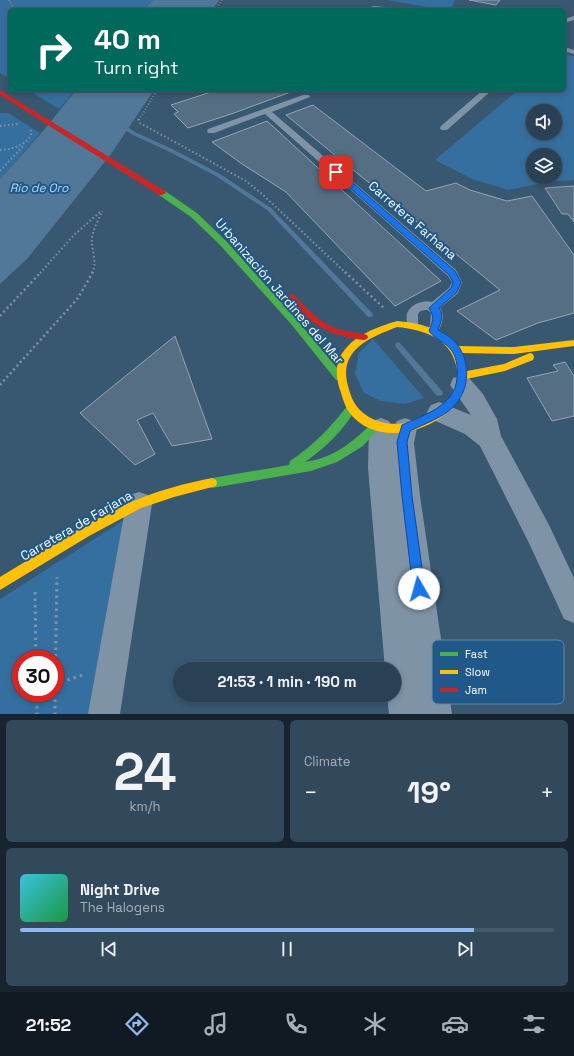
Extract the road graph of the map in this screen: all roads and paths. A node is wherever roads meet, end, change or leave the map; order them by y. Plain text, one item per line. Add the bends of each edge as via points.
1 (222, 0) edge
2 (216, 8) edge
3 (0, 92) edge
4 (156, 92) edge
5 (486, 92) edge
6 (306, 96) dead end
7 (266, 111) junction
8 (22, 125) dead end
9 (0, 126) edge
10 (26, 126) dead end
11 (444, 128) dead end
12 (211, 131) dead end
13 (27, 141) junction
14 (0, 150) edge
15 (0, 171) edge
16 (286, 292) dead end
17 (433, 308) junction
18 (0, 316) edge
19 (413, 324) junction
20 (433, 331) junction
21 (364, 337) junction
22 (574, 343) edge
23 (545, 348) junction
24 (456, 349) junction
25 (340, 377) junction
26 (462, 381) junction
27 (0, 385) edge
28 (350, 408) junction
29 (439, 412) junction
30 (387, 427) junction
31 (489, 438) junction
32 (284, 470) junction
33 (139, 504) junction
34 (57, 574) dead end
35 (0, 584) edge
36 (35, 588) dead end
37 (574, 609) edge
38 (36, 650) edge
39 (56, 650) edge
40 (90, 673) dead end
41 (64, 681) edge
42 (432, 684) edge
43 (37, 702) edge
44 (55, 702) edge
45 (435, 704) edge
46 (37, 714) edge
47 (55, 714) edge
48 (104, 714) edge
49 (405, 714) edge
50 (436, 714) edge

1 - 2 path
3 - 25 main road, Urbanización Jardines del Mar via 194,215 223,243
4 - 19 path via 140,114 140,123 246,181 386,309 396,317
5 - 11 lane
6 - 7 lane
7 - 12 lane
7 - 17 lane, Carretera Farhana via 452,273 457,282 454,290
8 - 9 path
10 - 13 path via 31,131
13 - 14 path via 11,149
13 - 15 path
16 - 21 main road, Urbanización Jardines del Mar via 307,315 330,332
17 - 19 lane via 427,305 415,309 411,319
17 - 20 lane via 438,319
18 - 27 path via 74,235 102,211 92,236 95,268 88,282 78,298
19 - 20 main road
19 - 21 main road via 397,324
20 - 24 main road
21 - 25 main road via 352,346 343,359
22 - 23 main road
23 - 24 main road via 501,352
23 - 26 main road via 507,366
24 - 26 main road via 462,368
25 - 28 main road
26 - 29 main road via 457,396
26 - 31 street via 485,418
28 - 30 main road via 358,415
28 - 32 main road, Carretera de Farjana via 324,443 306,458
29 - 30 main road
29 - 31 street via 473,427
30 - 32 main road, Carretera de Farjana via 337,457 312,466
30 - 42 street via 402,442
30 - 49 street via 382,481
31 - 37 street via 539,534
32 - 33 main road, Carretera de Farjana via 196,486
33 - 35 main road, Carretera de Farjana via 81,535
33 - 48 street
34 - 39 path
36 - 38 path
40 - 41 path
43 - 46 path
44 - 47 path
45 - 50 street

